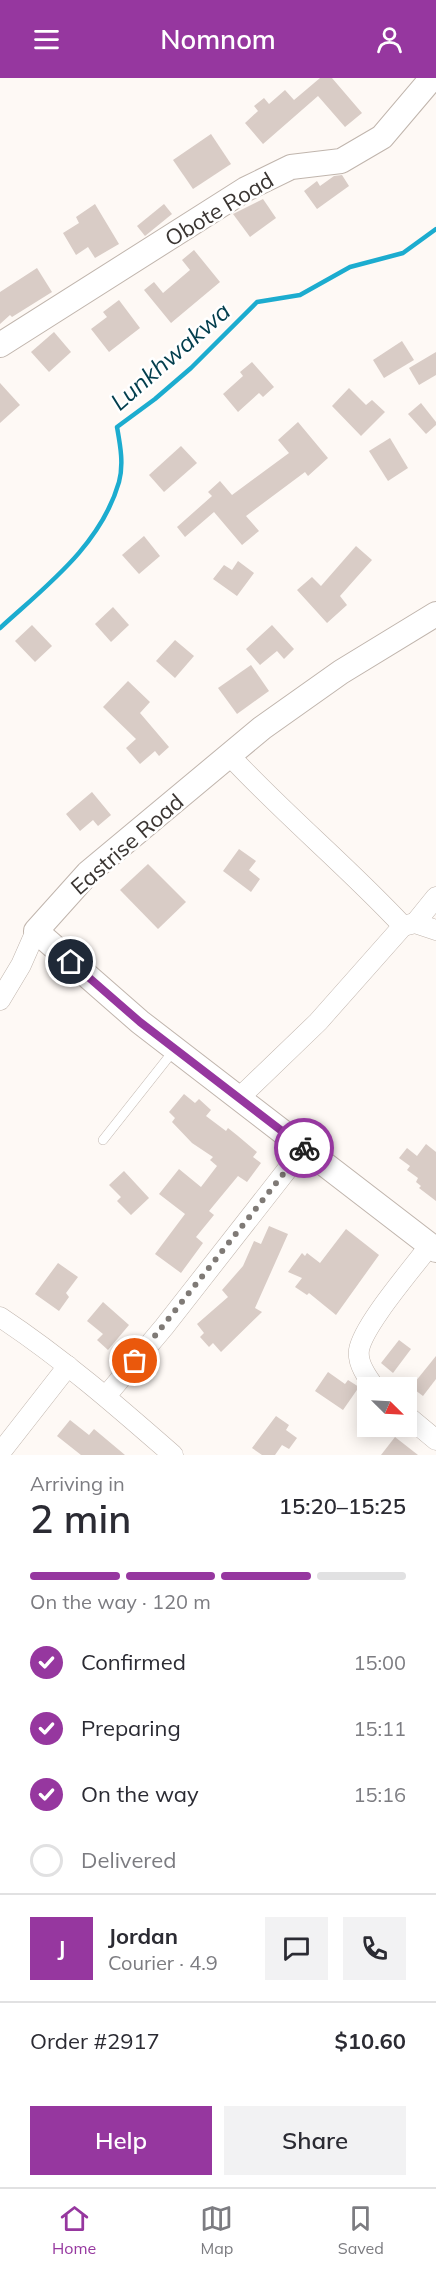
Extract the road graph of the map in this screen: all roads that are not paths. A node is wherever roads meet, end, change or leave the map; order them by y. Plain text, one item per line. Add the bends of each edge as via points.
1 (432, 78) edge
2 (0, 345) edge
3 (436, 614) edge
4 (231, 757) junction
5 (436, 897) edge
6 (409, 925) junction
7 (436, 930) edge
8 (36, 931) junction
9 (0, 1000) edge
10 (175, 1049) junction
11 (239, 1098) junction
12 (103, 1140) dead end
13 (304, 1148) junction
14 (433, 1247) edge
15 (0, 1317) edge
16 (68, 1366) junction
17 (367, 1377) edge
18 (106, 1396) junction
19 (417, 1424) edge
20 (436, 1440) edge
21 (0, 1453) edge
22 (172, 1455) edge

1 - 2 street, Obote Road via 382,137 341,160 291,166 246,189
3 - 4 street, Eastrise Road via 341,672 262,728
4 - 6 street via 273,802
4 - 8 street, Eastrise Road via 88,873
5 - 6 street
6 - 7 street
6 - 11 street via 318,1022
8 - 9 street
8 - 10 street
10 - 11 street
10 - 12 lane
11 - 13 street
13 - 14 street
13 - 18 street
14 - 17 street via 368,1329 359,1350
15 - 16 street
16 - 18 street
16 - 21 street
18 - 22 street
19 - 20 street

